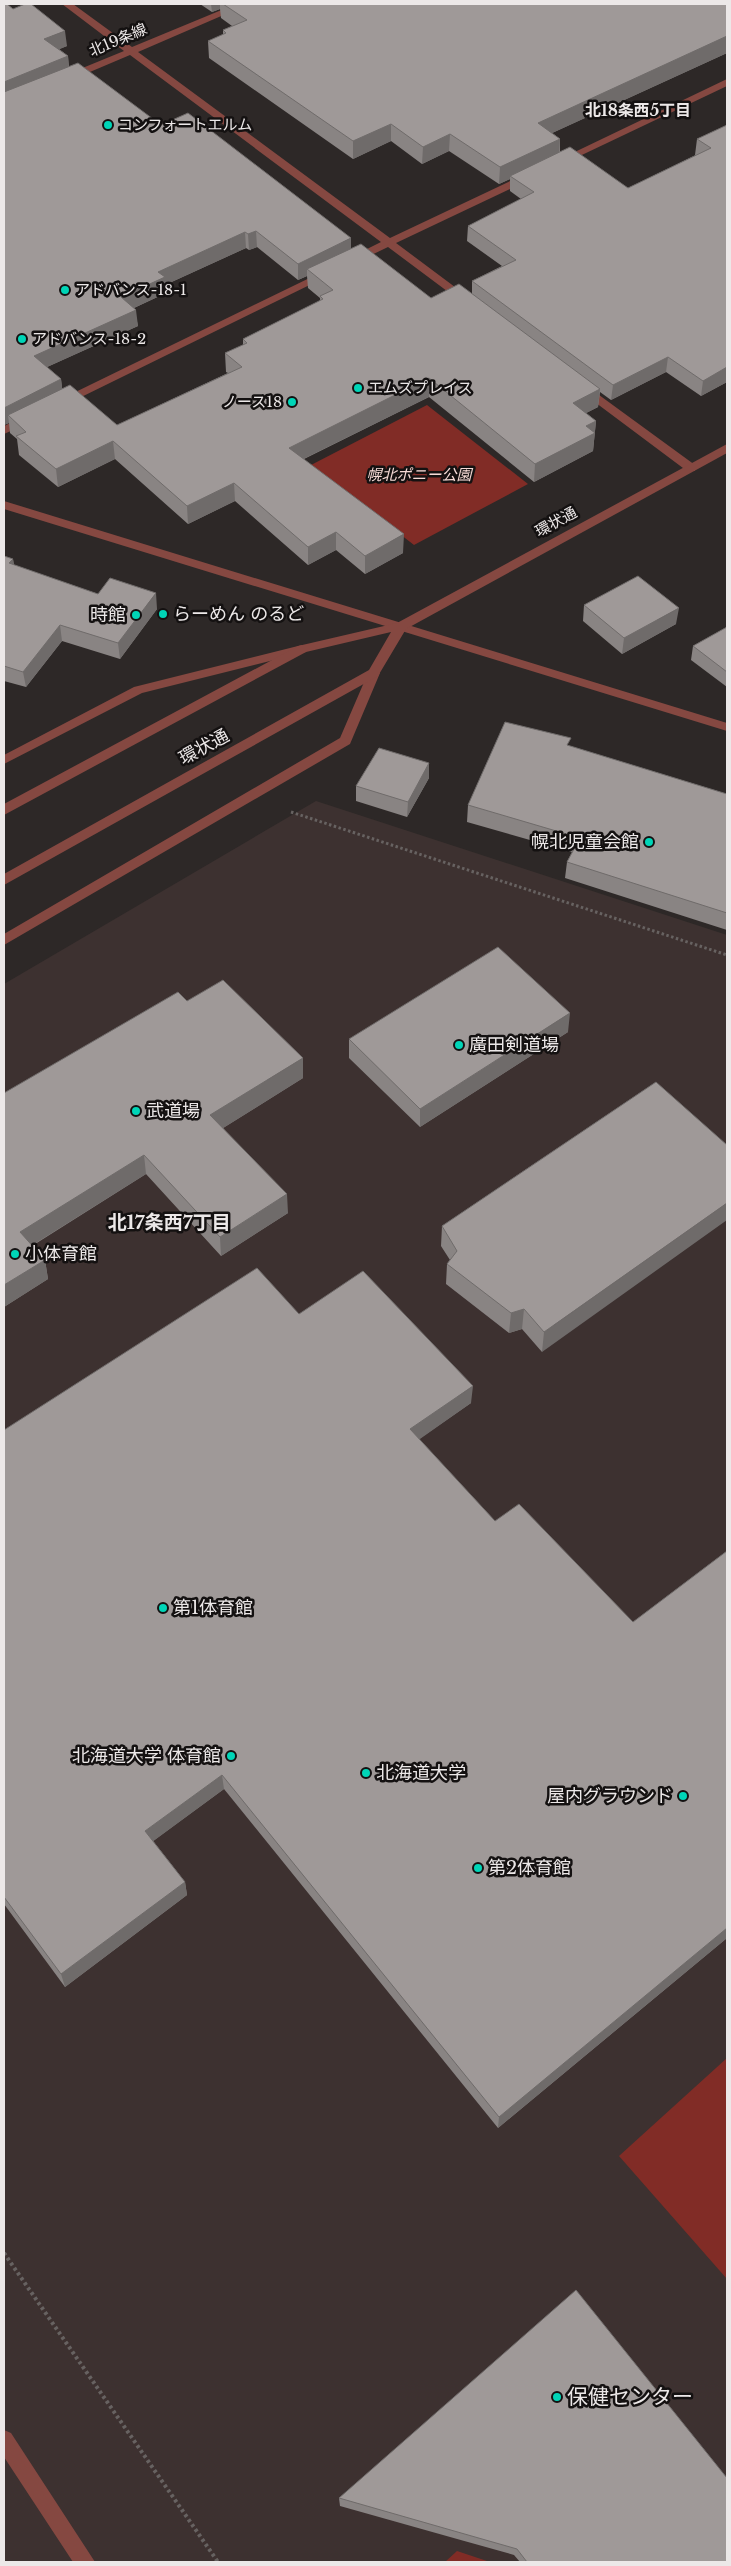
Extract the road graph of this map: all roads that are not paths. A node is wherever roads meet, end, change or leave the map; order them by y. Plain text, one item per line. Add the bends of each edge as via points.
1 (67, 4) edge
2 (244, 4) edge
3 (130, 51) junction
4 (727, 82) edge
5 (54, 83) edge
6 (388, 243) junction
7 (480, 310) edge
8 (573, 380) edge
9 (4, 430) edge
10 (727, 448) edge
11 (691, 468) junction
12 (4, 505) edge
13 (400, 626) junction
14 (302, 648) junction
15 (374, 673) junction
16 (727, 727) edge
17 (4, 760) edge
18 (4, 810) edge
19 (4, 880) edge
20 (4, 940) edge
21 (4, 2440) edge
22 (85, 2562) edge

1 - 3 street
2 - 3 street, 北19条線
3 - 5 street, 北19条線
3 - 6 street
4 - 6 street
6 - 7 street
6 - 9 street
8 - 11 street
10 - 11 street, 環状通
11 - 13 street, 環状通
12 - 13 street
13 - 14 street, 環状通
13 - 15 street
13 - 16 street
14 - 17 street via 138,690
14 - 18 street, 環状通
15 - 19 street, 環状通
15 - 20 street via 346,741
21 - 22 street

